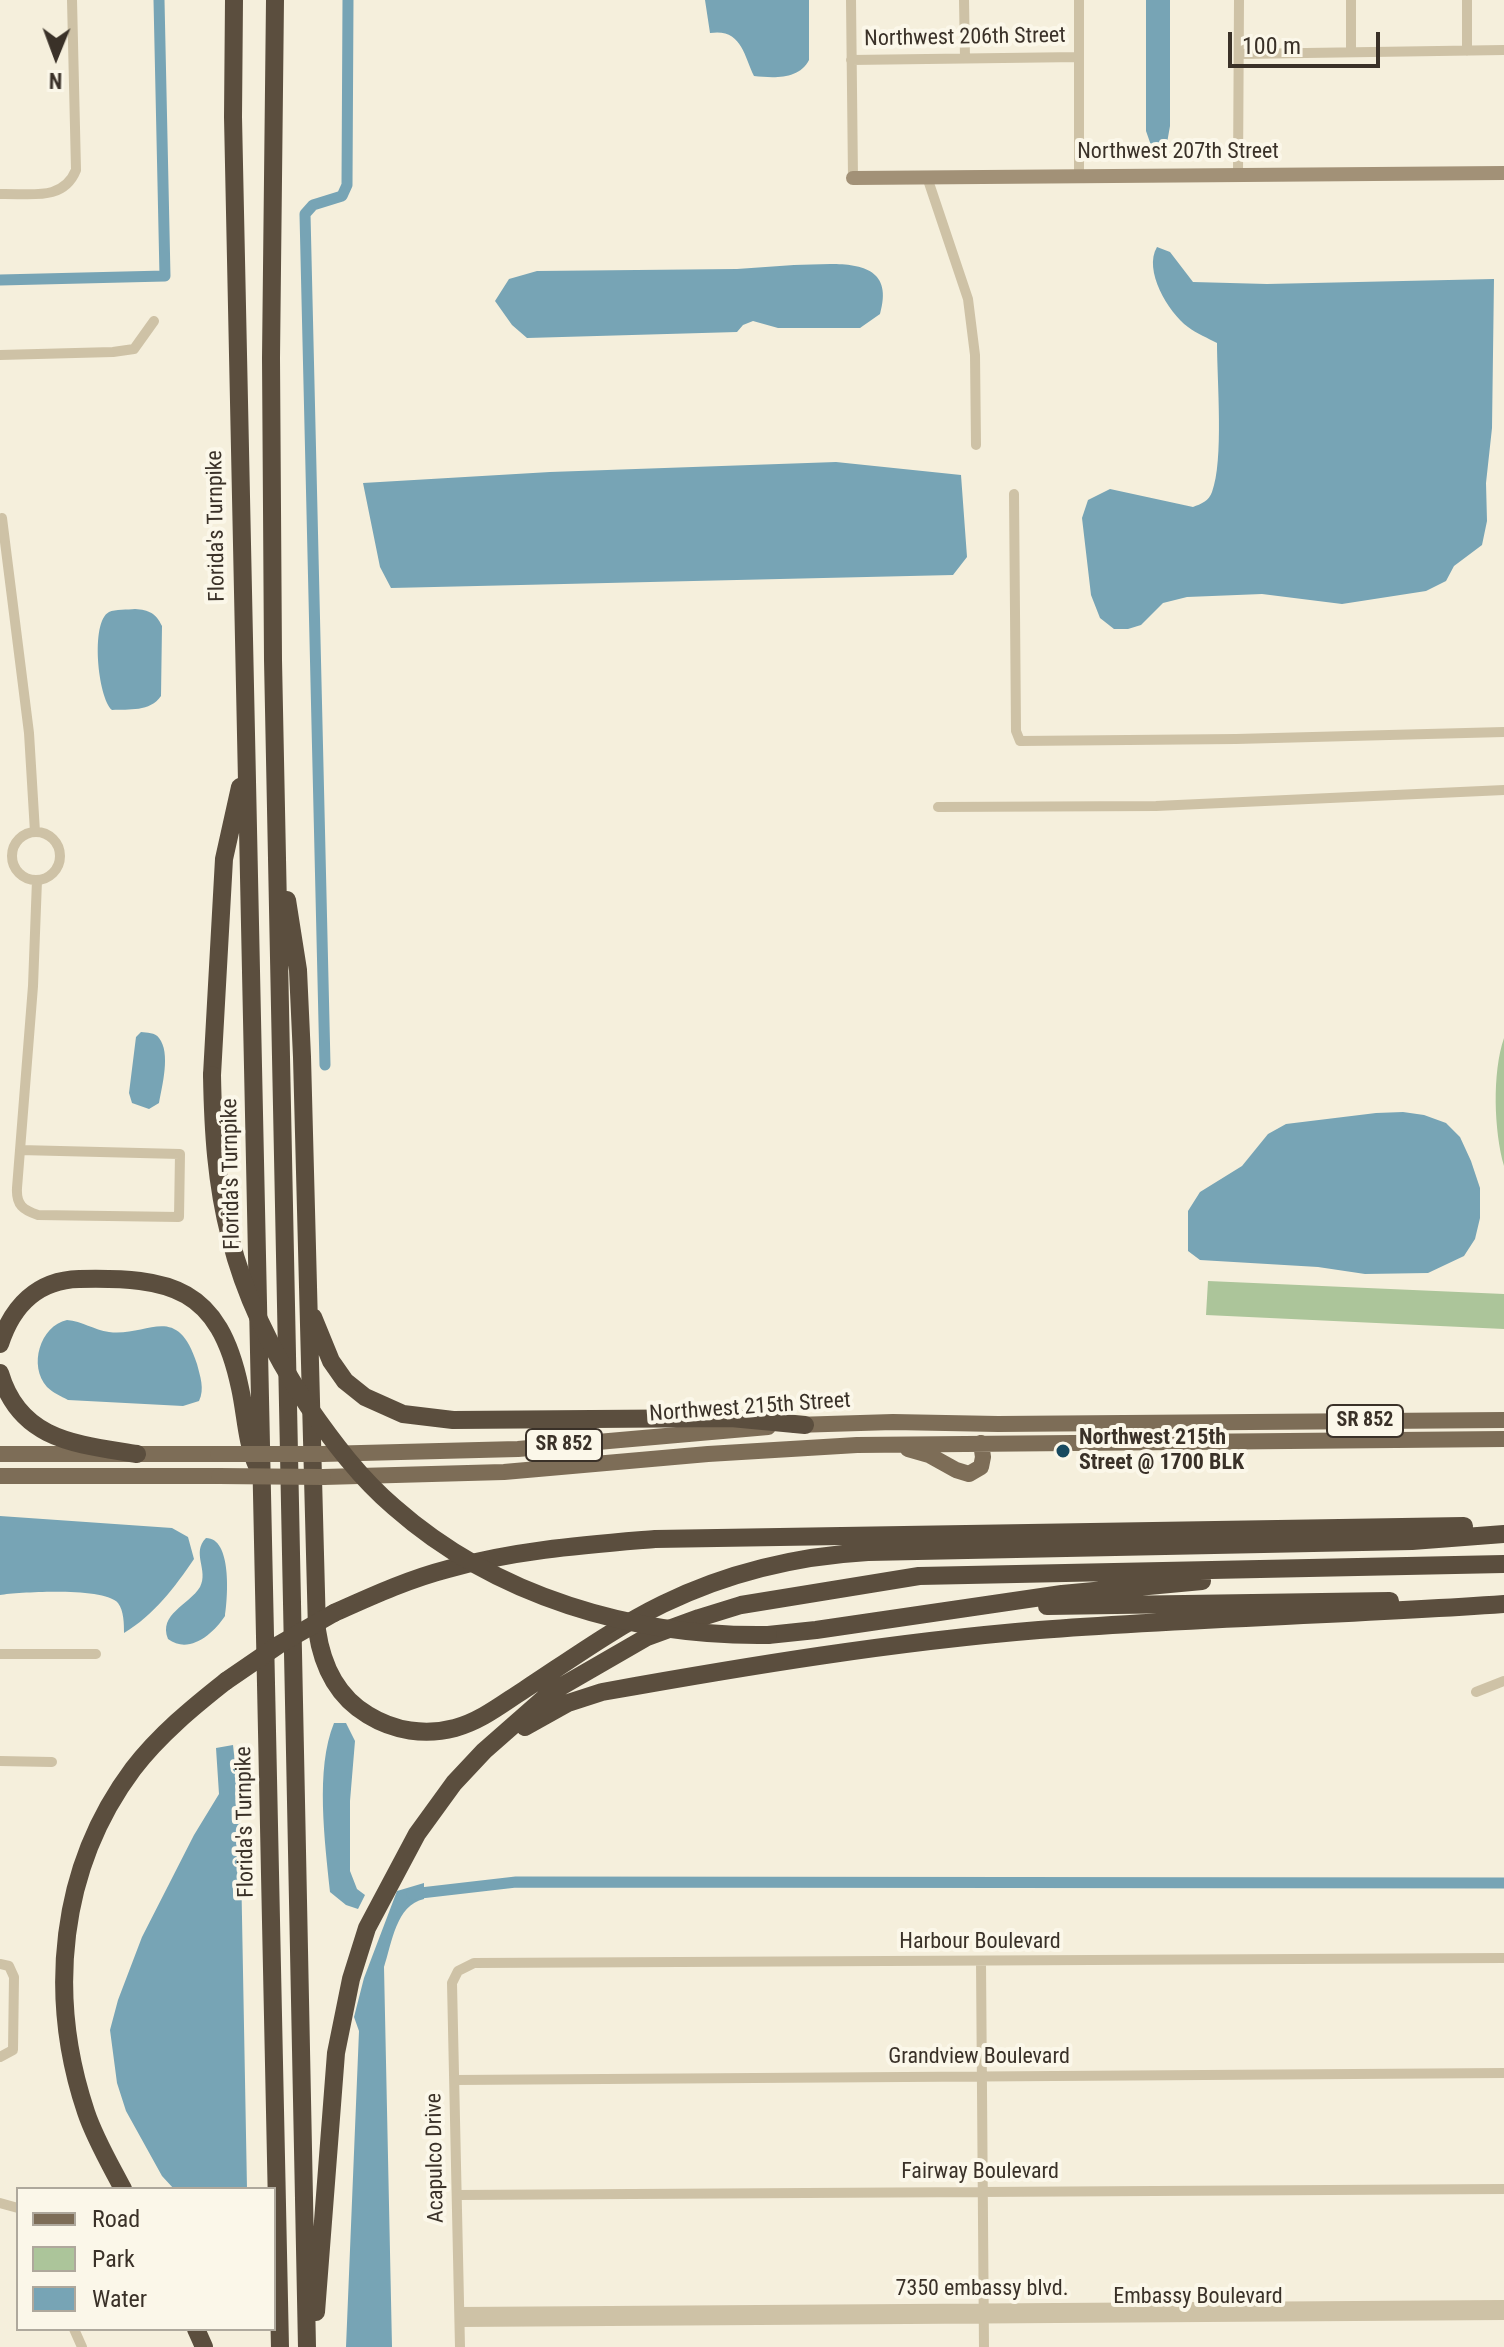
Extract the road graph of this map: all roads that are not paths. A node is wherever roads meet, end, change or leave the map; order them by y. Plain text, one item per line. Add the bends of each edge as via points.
1 (72, 0) edge
2 (224, 0) edge
3 (234, 0) edge
4 (275, 0) edge
5 (851, 0) edge
6 (964, 0) edge
7 (1079, 0) edge
8 (1239, 0) edge
9 (1351, 0) edge
10 (1467, 0) edge
11 (1504, 50) edge
12 (1467, 51) junction
13 (1351, 52) junction
14 (1240, 54) junction
15 (1079, 57) junction
16 (965, 58) junction
17 (851, 60) junction
18 (233, 117) junction
19 (1504, 173) edge
20 (1079, 174) junction
21 (1238, 174) junction
22 (927, 177) junction
23 (853, 178) joint
24 (0, 194) edge
25 (154, 321) dead end
26 (0, 355) edge
27 (976, 445) dead end
28 (1014, 494) dead end
29 (2, 518) edge
30 (1504, 732) edge
31 (246, 757) junction
32 (1504, 790) edge
33 (938, 807) dead end
34 (277, 826) junction
35 (35, 832) junction
36 (6, 857) edge
37 (37, 880) junction
38 (20, 1150) junction
39 (308, 1303) junction
40 (0, 1344) edge
41 (0, 1373) edge
42 (1504, 1420) edge
43 (805, 1425) junction
44 (1504, 1439) edge
45 (981, 1443) junction
46 (895, 1444) junction
47 (0, 1454) edge
48 (137, 1454) junction
49 (0, 1476) edge
50 (263, 1479) junction
51 (1504, 1525) edge
52 (1504, 1534) edge
53 (1504, 1564) edge
54 (1324, 1569) junction
55 (1504, 1602) edge
56 (949, 1612) junction
57 (0, 1654) edge
58 (96, 1654) dead end
59 (1504, 1681) edge
60 (1476, 1692) dead end
61 (0, 1761) edge
62 (52, 1762) dead end
63 (402, 1861) junction
64 (1504, 1958) edge
65 (981, 1962) junction
66 (0, 1964) edge
67 (458, 1971) joint
68 (0, 2057) edge
69 (1504, 2073) edge
70 (984, 2077) junction
71 (455, 2080) junction
72 (122, 2187) edge
73 (1504, 2189) edge
74 (983, 2193) junction
75 (457, 2195) junction
76 (1504, 2305) edge
77 (983, 2314) junction
78 (1504, 2315) edge
79 (460, 2317) junction
80 (280, 2347) edge
81 (307, 2347) edge
82 (313, 2347) edge
83 (460, 2347) edge
84 (984, 2347) edge

1 - 24 street via 76,170 59,192
2 - 18 highway
3 - 18 highway, Florida's Turnpike
4 - 34 highway via 270,490
5 - 17 street
6 - 16 street
7 - 15 street
8 - 14 street
9 - 13 street
10 - 12 street
11 - 12 street
12 - 13 street
13 - 14 street
14 - 21 street
15 - 16 street, Northwest 206th Street
15 - 20 street
16 - 17 street, Northwest 206th Street
17 - 23 street
18 - 31 highway, Florida's Turnpike
19 - 21 street, Northwest 207th Street
20 - 21 street, Northwest 207th Street
20 - 22 street, Northwest 207th Street
22 - 23 street, Northwest 207th Street
22 - 27 street via 968,299
25 - 26 street via 134,349
28 - 30 street via 1020,741
29 - 35 street via 29,733
31 - 50 highway, Florida's Turnpike
31 - 56 highway, bridge via 224,859 212,1075 215,1159 242,1278 280,1363 329,1435 394,1507 437,1541 484,1570 570,1606 635,1625 721,1636 768,1635
32 - 33 street via 1156,806
34 - 39 highway via 298,970
34 - 81 highway
35 - 36 street via 17,840
35 - 37 street via 54,840 59,856 54,871
36 - 37 street via 18,872
37 - 38 street
38 - 38 street via 180,1154 179,1217 26,1211 17,1197
39 - 43 highway via 325,1350 345,1381 365,1397 403,1414 453,1420 731,1418
39 - 52 highway via 319,1643 342,1693 362,1711 400,1729 430,1732 471,1723 666,1602 731,1577 811,1558 868,1552 1412,1541
40 - 50 highway via 20,1306 56,1282 136,1279 180,1291 208,1315 231,1356 248,1445
41 - 48 highway via 12,1403 42,1430 82,1445
42 - 43 main road, Northwest 215th Street / SR 852
43 - 48 main road, Northwest 215th Street / SR 852, bridge via 510,1449
44 - 45 main road, Northwest 215th Street / SR 852
45 - 46 main road, Northwest 215th Street / SR 852
45 - 46 main road via 981,1467 969,1474
46 - 49 main road, Northwest 215th Street / SR 852, bridge via 764,1449 495,1472
47 - 48 main road, Northwest 215th Street / SR 852
50 - 80 highway, Florida's Turnpike
51 - 72 highway, bridge via 655,1539 569,1546 448,1569 334,1613 226,1681 169,1729 133,1769 84,1858 71,1906 63,1977 69,2045 87,2115
53 - 54 highway
54 - 56 highway via 1062,1594
54 - 63 highway via 919,1576 741,1605 699,1618 647,1637 550,1693 454,1783
55 - 56 highway via 1072,1605
55 - 63 highway via 1036,1631 878,1648 602,1692 535,1719 513,1736 468,1780
57 - 58 street
59 - 60 street
61 - 62 street
63 - 82 highway via 367,1928 336,2053
64 - 65 street, Harbour Boulevard
65 - 67 street, Harbour Boulevard via 474,1963
65 - 70 street
66 - 68 street via 9,1966 14,1977 13,2050
67 - 71 street, Acapulco Drive via 452,1983
69 - 70 street, Grandview Boulevard
70 - 71 street, Grandview Boulevard
70 - 74 street
71 - 75 street, Acapulco Drive
73 - 74 street, Fairway Boulevard
74 - 75 street, Fairway Boulevard
74 - 77 street
75 - 79 street, Acapulco Drive
76 - 77 street, 7350 embassy blvd.
77 - 78 street, Embassy Boulevard
77 - 79 street, Embassy Boulevard
77 - 84 street
79 - 83 street, Acapulco Drive

